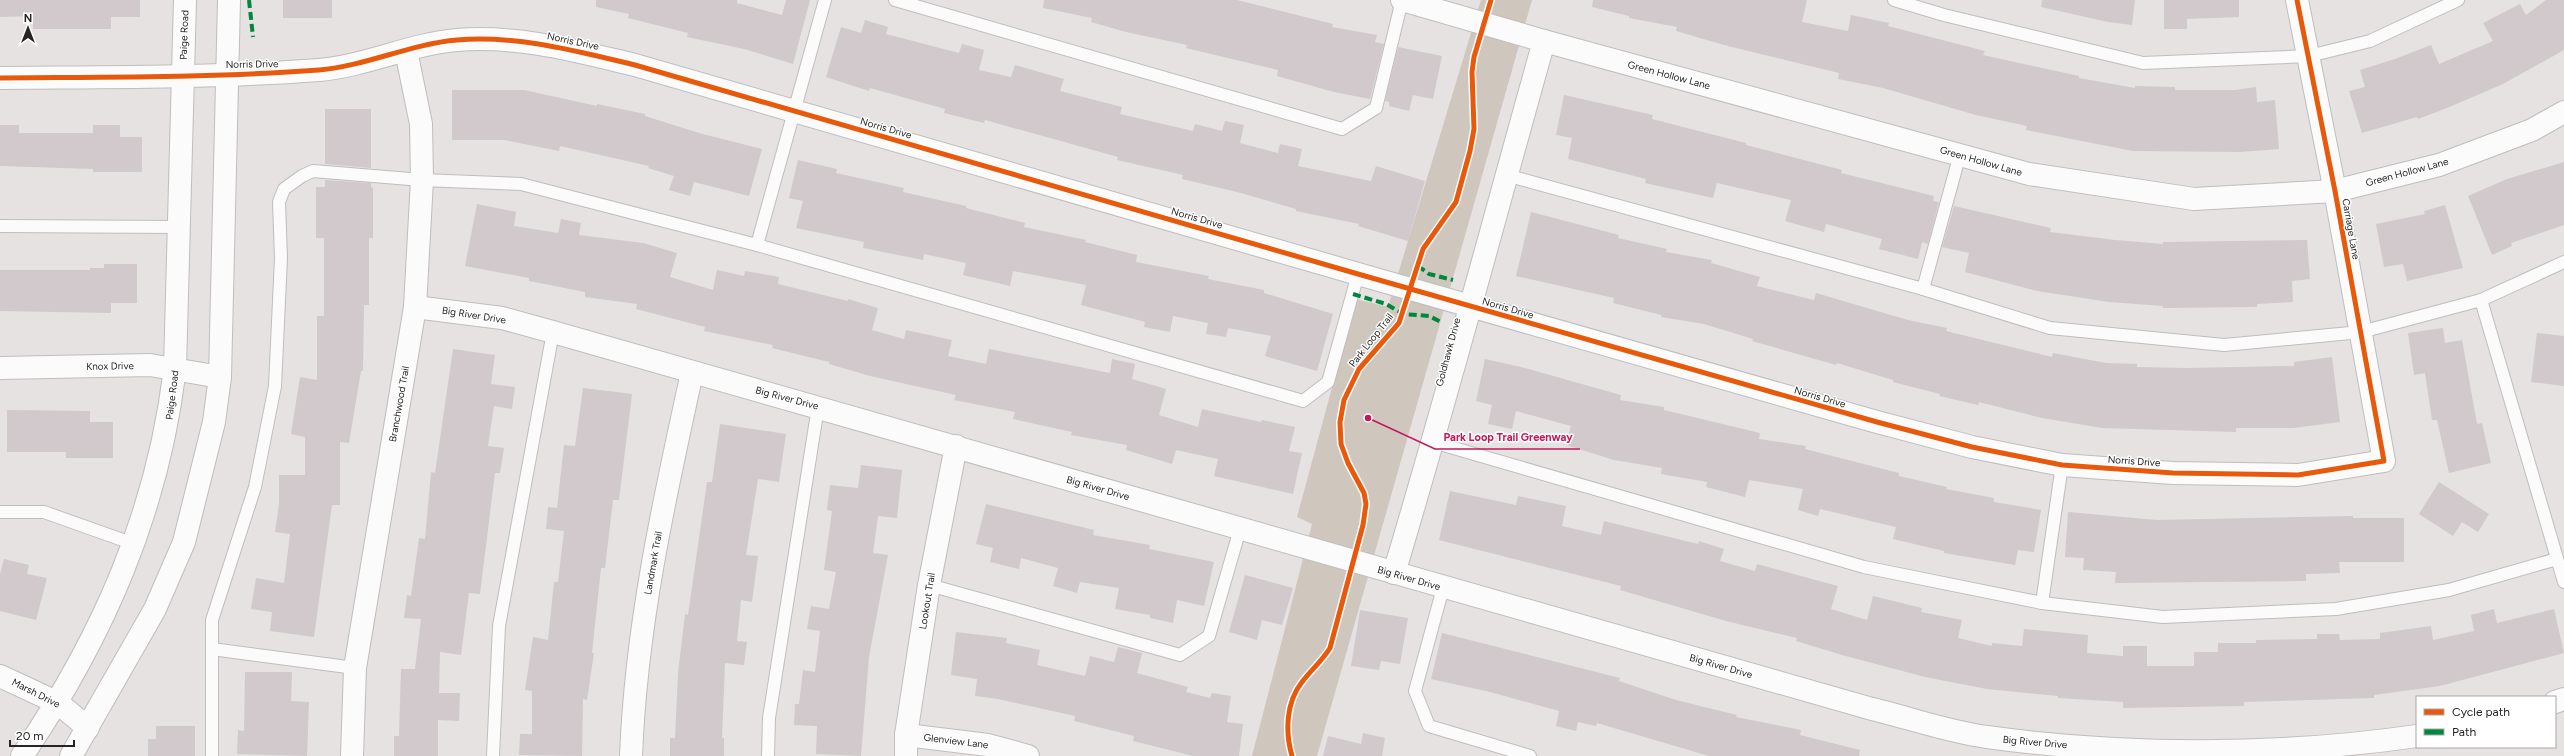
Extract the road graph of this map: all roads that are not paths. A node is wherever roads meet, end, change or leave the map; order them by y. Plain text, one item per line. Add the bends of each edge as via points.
1 (185, 0) edge
2 (230, 0) edge
3 (825, 0) edge
4 (895, 0) edge
5 (1402, 0) edge
6 (1894, 0) edge
7 (2297, 0) edge
8 (2458, 0) edge
9 (1544, 42) junction
10 (406, 51) junction
11 (2309, 56) junction
12 (228, 74) junction
13 (183, 75) junction
14 (0, 78) edge
15 (793, 111) junction
16 (2564, 112) edge
17 (1960, 154) junction
18 (1506, 175) junction
19 (422, 180) junction
20 (2335, 191) junction
21 (0, 226) edge
22 (179, 227) junction
23 (757, 245) junction
24 (2564, 262) edge
25 (1358, 274) junction
26 (1924, 289) junction
27 (2481, 300) junction
28 (1469, 306) junction
29 (415, 307) junction
30 (553, 332) junction
31 (2361, 332) junction
32 (0, 368) edge
33 (175, 368) junction
34 (692, 373) junction
35 (220, 377) junction
36 (818, 407) junction
37 (1433, 442) junction
38 (956, 446) junction
39 (2384, 461) joint
40 (2062, 465) junction
41 (0, 512) edge
42 (1240, 529) junction
43 (134, 544) junction
44 (2557, 559) junction
45 (1394, 574) junction
46 (2564, 582) edge
47 (929, 586) junction
48 (1443, 588) junction
49 (2042, 604) junction
50 (212, 649) junction
51 (355, 668) junction
52 (0, 676) edge
53 (58, 703) junction
54 (88, 728) junction
55 (2416, 736) edge
56 (906, 746) edge
57 (2093, 752) edge
58 (22, 756) edge
59 (71, 756) edge
60 (212, 756) edge
61 (352, 756) edge
62 (493, 756) edge
63 (630, 756) edge
64 (768, 756) edge
65 (1028, 756) edge
66 (1530, 756) edge

1 - 13 street, Paige Road
2 - 12 street
3 - 15 lane
4 - 5 lane via 1342,129 1376,108
5 - 9 street, Green Hollow Lane
6 - 11 lane via 1944,15 2143,63
7 - 11 street, Carriage Lane
8 - 11 lane via 2370,41
9 - 17 street, Green Hollow Lane
9 - 18 street, Goldhawk Drive
10 - 12 street, Norris Drive via 343,68
10 - 15 street, Norris Drive via 456,40 516,40 554,45 635,65
10 - 19 street, Branchwood Trail via 421,124
11 - 20 street, Carriage Lane
12 - 13 street, Norris Drive
12 - 35 street
13 - 14 street, Norris Drive
13 - 22 street, Paige Road
15 - 23 lane
15 - 25 street, Norris Drive
16 - 20 street, Green Hollow Lane via 2532,130 2439,165
17 - 20 street, Green Hollow Lane via 2029,174 2194,199
17 - 26 lane
18 - 26 lane
18 - 28 street, Goldhawk Drive
19 - 23 lane via 521,184
19 - 29 street, Branchwood Trail
19 - 50 lane via 314,171 284,189 279,202 281,258 275,386 255,487 212,620
20 - 31 street, Carriage Lane
21 - 22 lane
22 - 33 street, Paige Road
23 - 25 lane via 1303,401 1328,382
24 - 27 lane
25 - 28 street, Norris Drive
26 - 31 lane via 2050,328 2066,330 2224,344
27 - 31 lane
27 - 44 lane
28 - 37 street, Goldhawk Drive
28 - 40 street, Norris Drive via 1877,422 1972,447
29 - 30 street, Big River Drive via 502,318
29 - 51 street, Branchwood Trail
30 - 34 street, Big River Drive
30 - 62 lane via 499,626
31 - 39 street, Carriage Lane
32 - 33 street, Knox Drive via 150,365
33 - 35 street, Knox Drive
33 - 43 street, Paige Road via 169,420 150,496
34 - 36 street, Big River Drive
34 - 63 street, Landmark Trail via 667,487 642,629 633,692
35 - 54 street via 214,422 184,542 155,610
36 - 38 street, Big River Drive
36 - 64 lane via 769,718
37 - 45 street, Goldhawk Drive
37 - 49 lane via 1864,567
38 - 42 street, Big River Drive
38 - 47 street, Lookout Trail
39 - 40 street, Norris Drive via 2298,475 2173,473
40 - 49 lane
41 - 43 lane via 44,512
42 - 45 street, Big River Drive
42 - 47 lane via 1209,636 1180,655
43 - 53 street, Paige Road via 106,615
44 - 46 lane
44 - 49 lane via 2448,590 2336,609 2163,616
45 - 48 street, Big River Drive
47 - 56 street, Lookout Trail
48 - 57 street, Big River Drive via 1880,711 1986,737
48 - 66 lane via 1415,691 1429,726
50 - 51 lane
50 - 60 lane
51 - 61 street, Branchwood Trail
52 - 53 street, Marsh Drive
53 - 54 street, Marsh Drive
53 - 58 street, Paige Road
54 - 59 street
55 - 57 street, Big River Drive via 2373,744 2218,754
56 - 65 street, Glenview Lane via 988,745

